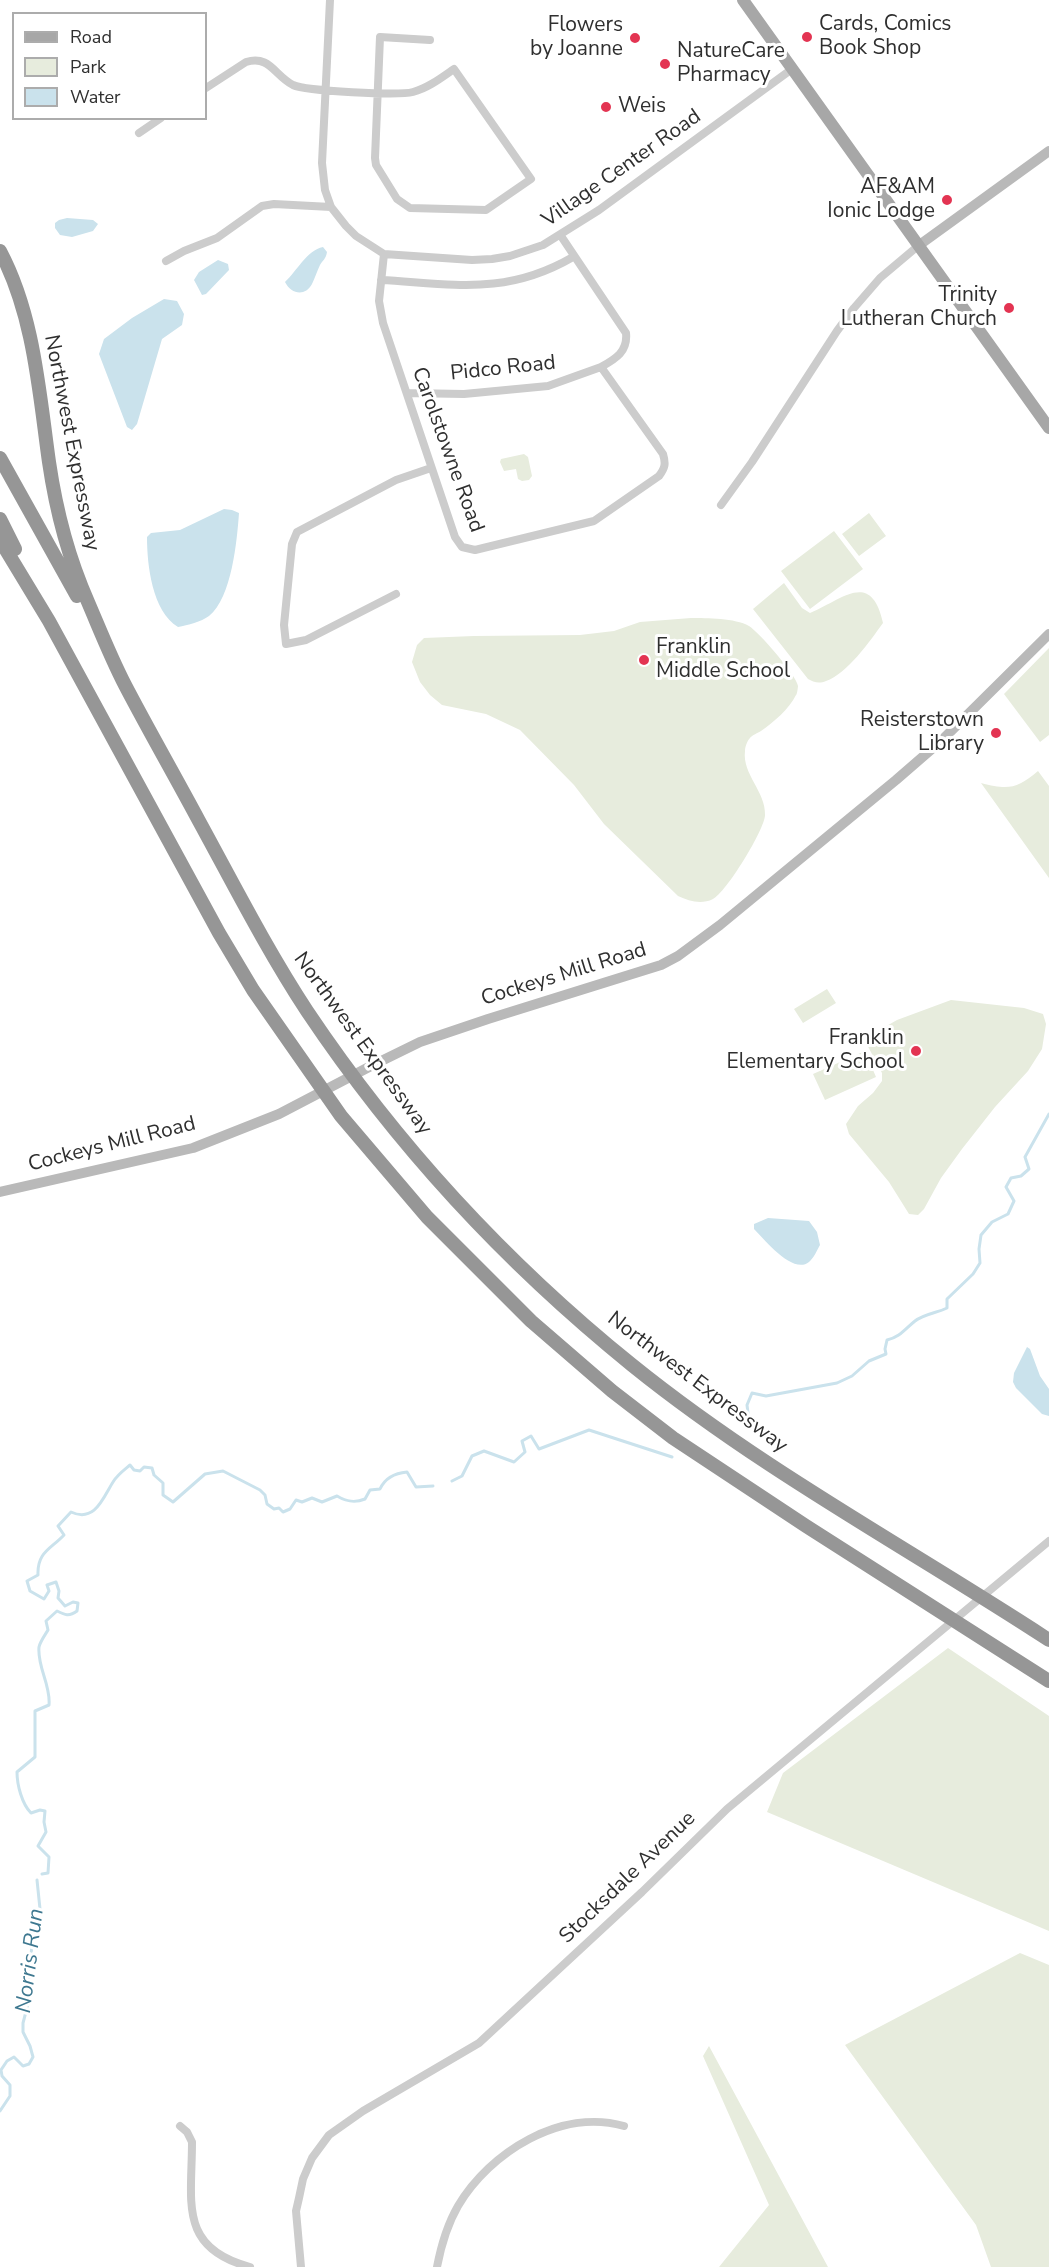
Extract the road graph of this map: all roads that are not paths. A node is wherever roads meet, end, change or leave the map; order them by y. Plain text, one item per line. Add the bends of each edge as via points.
1 (330, 0) edge
2 (743, 0) edge
3 (430, 40) dead end
4 (792, 69) junction
5 (207, 87) edge
6 (326, 89) junction
7 (378, 93) junction
8 (158, 120) edge
9 (139, 133) dead end
10 (1049, 151) edge
11 (331, 207) junction
12 (561, 236) junction
13 (918, 246) junction
14 (0, 251) edge
15 (384, 254) junction
16 (573, 257) junction
17 (166, 261) dead end
18 (381, 280) junction
19 (601, 367) junction
20 (407, 393) junction
21 (1049, 428) edge
22 (0, 458) edge
23 (431, 468) junction
24 (721, 505) dead end
25 (0, 519) edge
26 (0, 540) edge
27 (396, 594) dead end
28 (49, 621) junction
29 (1049, 634) edge
30 (124, 682) junction
31 (0, 1191) edge
32 (1049, 1541) edge
33 (1049, 1641) edge
34 (1049, 1681) edge
35 (180, 2126) dead end
36 (624, 2126) dead end
37 (250, 2267) edge
38 (301, 2267) edge
39 (437, 2267) edge

1 - 6 street
2 - 4 main road
3 - 7 street via 380,37
4 - 12 street, Village Center Road
4 - 13 main road
5 - 6 street via 246,62 261,60 294,86
6 - 7 street
6 - 11 street via 323,177
7 - 7 street via 402,94 423,89 454,69 531,179 486,210 410,208 397,199 376,165
8 - 9 street
10 - 13 street
11 - 15 street via 356,236
11 - 17 street via 262,206 217,238
12 - 15 street, Village Center Road via 527,251 492,259
12 - 16 street
13 - 21 main road
13 - 24 street via 880,278 854,308
14 - 30 highway, Northwest Expressway via 24,309 66,543 77,578
15 - 18 street, Carolstowne Road
16 - 18 street via 539,274 495,285
16 - 19 street via 627,333 623,351
18 - 20 street, Carolstowne Road via 380,313
19 - 20 street, Pidco Road via 548,386 464,394
19 - 23 street, Carolstowne Road via 666,463 659,476 600,518 575,527 468,549 455,537
20 - 23 street, Carolstowne Road
22 - 30 highway
23 - 27 street via 396,480 297,532 292,544 284,625 286,644 306,640
25 - 28 highway
26 - 28 highway
28 - 34 highway via 258,999 341,1116 427,1217 531,1321 673,1438
29 - 31 street, Cockeys Mill Road via 905,772 720,925 662,965 420,1042 279,1114 193,1148
30 - 33 highway, Northwest Expressway via 243,904 298,996 392,1128 478,1225 553,1297 693,1412
32 - 38 street, Stocksdale Avenue via 727,1809 479,2043 329,2135 312,2158 296,2211
35 - 37 street via 192,2142 192,2214 199,2236 218,2256
36 - 39 street via 605,2121 568,2124 532,2138 497,2161 458,2206 443,2238

